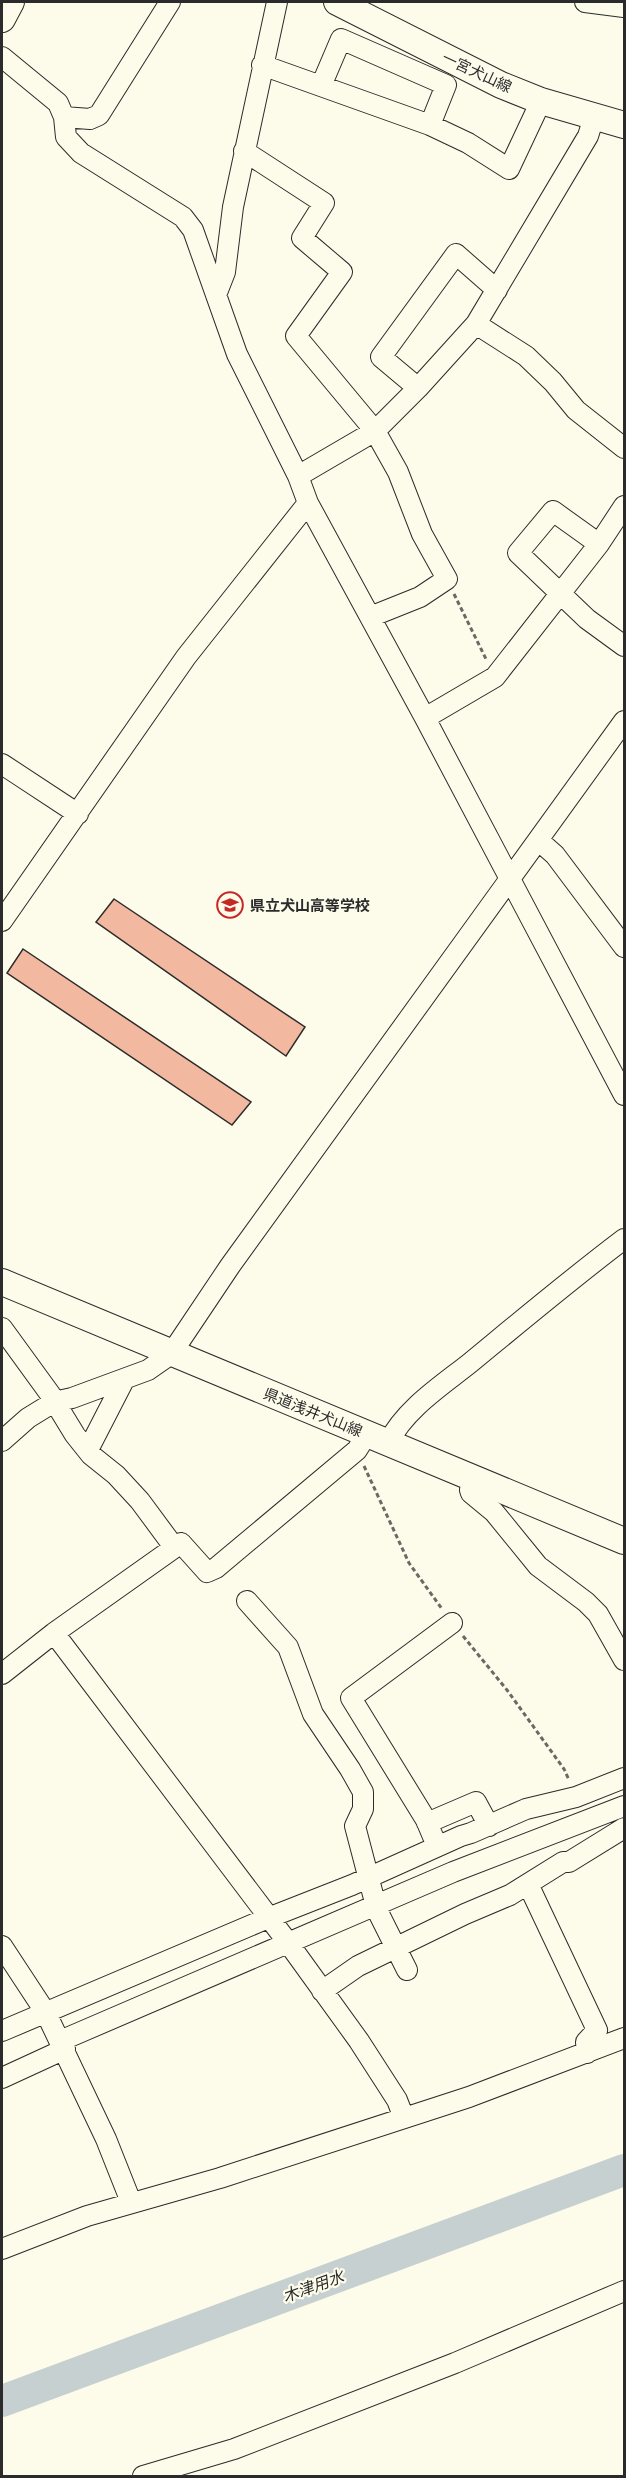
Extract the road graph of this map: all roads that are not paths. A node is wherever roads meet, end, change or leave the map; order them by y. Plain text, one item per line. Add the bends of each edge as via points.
1 (11, 2) edge
2 (170, 2) edge
3 (277, 2) edge
4 (337, 2) edge
5 (585, 2) edge
6 (624, 7) edge
7 (2, 19) edge
8 (2, 57) edge
9 (262, 65) junction
10 (321, 86) junction
11 (541, 101) junction
12 (64, 117) junction
13 (594, 117) junction
14 (430, 125) junction
15 (624, 125) edge
16 (244, 151) junction
17 (497, 290) junction
18 (216, 295) junction
19 (476, 324) junction
20 (418, 388) junction
21 (375, 431) junction
22 (624, 448) edge
23 (298, 476) junction
24 (308, 503) junction
25 (624, 506) edge
26 (599, 544) junction
27 (560, 593) junction
28 (370, 617) junction
29 (624, 646) edge
30 (425, 718) junction
31 (624, 721) edge
32 (2, 764) edge
33 (78, 814) junction
34 (538, 840) junction
35 (511, 878) junction
36 (2, 921) edge
37 (624, 947) edge
38 (624, 1095) edge
39 (624, 1239) edge
40 (2, 1282) edge
41 (2, 1328) edge
42 (171, 1354) junction
43 (124, 1380) junction
44 (54, 1402) junction
45 (378, 1438) junction
46 (2, 1441) edge
47 (88, 1450) junction
48 (475, 1479) junction
49 (624, 1541) edge
50 (174, 1547) junction
51 (247, 1601) dead end
52 (452, 1623) dead end
53 (54, 1633) junction
54 (624, 1659) edge
55 (2, 1674) edge
56 (624, 1778) edge
57 (624, 1806) edge
58 (427, 1823) junction
59 (489, 1826) junction
60 (624, 1828) edge
61 (437, 1846) junction
62 (368, 1878) junction
63 (528, 1884) junction
64 (376, 1904) junction
65 (268, 1918) junction
66 (289, 1944) junction
67 (2, 1946) edge
68 (397, 1946) junction
69 (407, 1970) dead end
70 (322, 1991) junction
71 (46, 2013) junction
72 (2, 2031) edge
73 (624, 2038) edge
74 (63, 2045) junction
75 (587, 2054) junction
76 (2, 2078) edge
77 (404, 2118) junction
78 (131, 2202) junction
79 (2, 2249) edge
80 (624, 2291) edge
81 (142, 2476) edge

1 - 7 main road
2 - 12 street via 99,115 90,120
3 - 9 street
4 - 11 main road, 一宮犬山線 via 490,80
5 - 6 street
8 - 12 street via 58,103
9 - 10 street
9 - 16 street
10 - 14 street
10 - 14 street via 341,39 446,85
11 - 13 main road, 一宮犬山線
11 - 14 street via 509,169
12 - 18 street via 66,137 81,153 183,217 193,230
13 - 15 main road, 一宮犬山線
13 - 17 street via 588,136
16 - 18 street via 225,272
16 - 21 street via 324,203 302,238 342,272 296,336
17 - 19 street
17 - 20 street via 456,254 381,357
18 - 23 street via 237,354
19 - 20 street
19 - 22 street via 526,356 576,410
20 - 21 street
21 - 23 street
21 - 28 street via 399,472 422,534 447,579 420,597
23 - 24 street
24 - 28 street
24 - 33 street via 186,657
25 - 26 street
26 - 27 street
26 - 27 street via 553,511 518,553
27 - 29 street
27 - 30 street via 495,677
28 - 30 street
30 - 35 street
31 - 34 street
32 - 33 street
33 - 36 street
34 - 35 street
34 - 37 street via 555,855
35 - 38 street
35 - 42 street via 230,1266
39 - 45 street
40 - 42 main road, 県道浅井犬山線
41 - 44 street
42 - 43 street
42 - 45 main road, 県道浅井犬山線
43 - 44 street
43 - 47 street
44 - 46 street
44 - 47 street
45 - 48 main road, 県道浅井犬山線
45 - 50 street via 357,1450 216,1568 207,1572 181,1543
47 - 50 street via 140,1501
48 - 49 main road, 県道浅井犬山線
48 - 54 street via 471,1493 494,1512 538,1566 592,1608
50 - 53 street
51 - 62 street via 288,1647 313,1714 363,1792 363,1809 355,1826
52 - 58 street via 351,1698
53 - 55 street
53 - 65 street
56 - 59 street via 576,1797 526,1809
57 - 64 street
58 - 59 street via 476,1802
58 - 61 street
59 - 61 street
60 - 63 street
61 - 62 street
62 - 64 street
62 - 65 street
63 - 68 street
63 - 75 street via 597,2030 586,2042
64 - 66 street
64 - 68 street
65 - 66 street
65 - 71 street
66 - 70 street
66 - 74 street
67 - 71 street
68 - 69 street
68 - 70 street
70 - 77 street via 359,2041 397,2100
71 - 72 street
71 - 74 street
73 - 75 street
74 - 76 street
74 - 78 street
75 - 77 street
77 - 78 street via 220,2178
78 - 79 street
80 - 81 street via 234,2450

